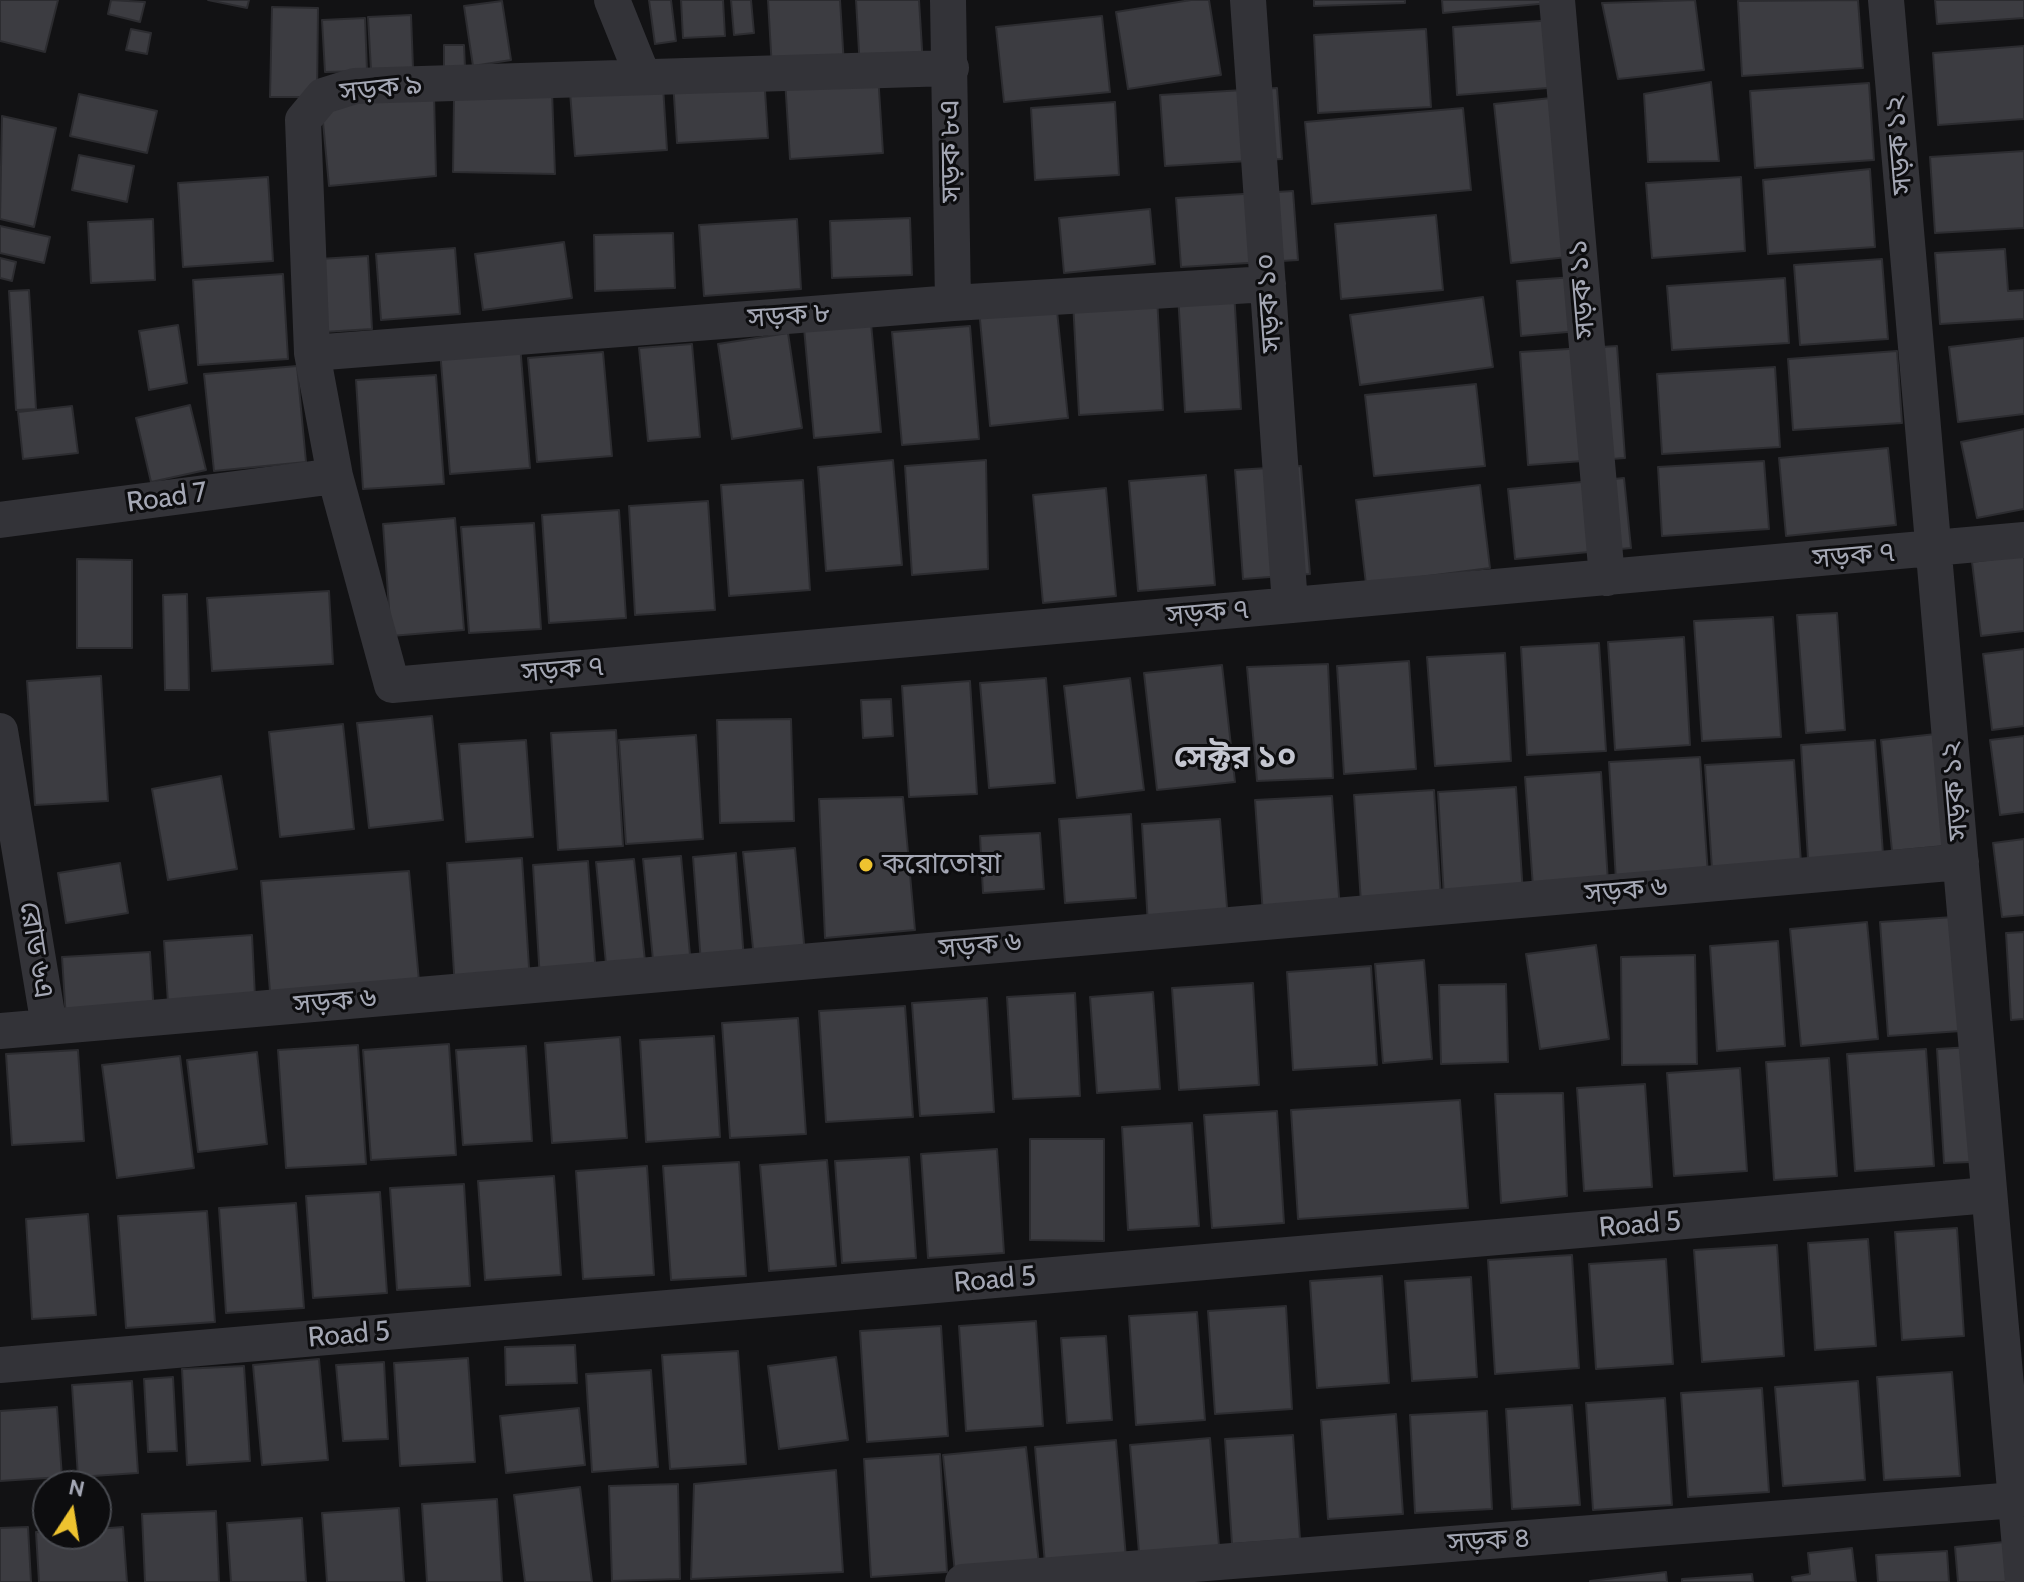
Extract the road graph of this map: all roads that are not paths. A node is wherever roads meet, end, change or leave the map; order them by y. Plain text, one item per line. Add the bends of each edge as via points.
1 (612, 0) edge
2 (948, 0) edge
3 (1248, 0) edge
4 (1557, 0) edge
5 (1886, 0) edge
6 (951, 68) junction
7 (643, 77) junction
8 (1268, 284) junction
9 (953, 303) junction
10 (312, 353) junction
11 (335, 476) junction
12 (0, 520) edge
13 (2024, 540) edge
14 (1934, 548) junction
15 (1607, 578) junction
16 (1290, 605) junction
17 (392, 685) joint
18 (0, 731) edge
19 (1961, 862) junction
20 (49, 1026) junction
21 (0, 1031) edge
22 (1989, 1195) junction
23 (0, 1365) edge
24 (2016, 1500) junction
25 (963, 1582) edge
26 (2023, 1582) edge

1 - 7 street
2 - 6 street, সড়ক ৮এ
3 - 8 street, সড়ক ১০
4 - 15 street, সড়ক ১১
5 - 14 street, সড়ক ১২
6 - 7 street, সড়ক ৯
6 - 9 street, সড়ক ৮এ
7 - 10 street, সড়ক ৯ via 355,86 323,96 303,120
8 - 9 street, সড়ক ৮
8 - 16 street, সড়ক ১০
9 - 10 street, সড়ক ৮
10 - 11 street, সড়ক ৯
11 - 12 street, Road 7
11 - 17 street, সড়ক ৯
13 - 14 street, সড়ক ৭
14 - 15 street, সড়ক ৭
14 - 19 street, সড়ক ১২
15 - 16 street, সড়ক ৭
16 - 17 street, সড়ক ৭
18 - 20 street, রোড ৬এ
19 - 20 street, সড়ক ৬
19 - 22 street, সড়ক ১২
20 - 21 street, সড়ক ৬
22 - 23 street, Road 5
22 - 24 street, সড়ক ১২
24 - 25 street, সড়ক ৪
24 - 26 street, সড়ক ১২

